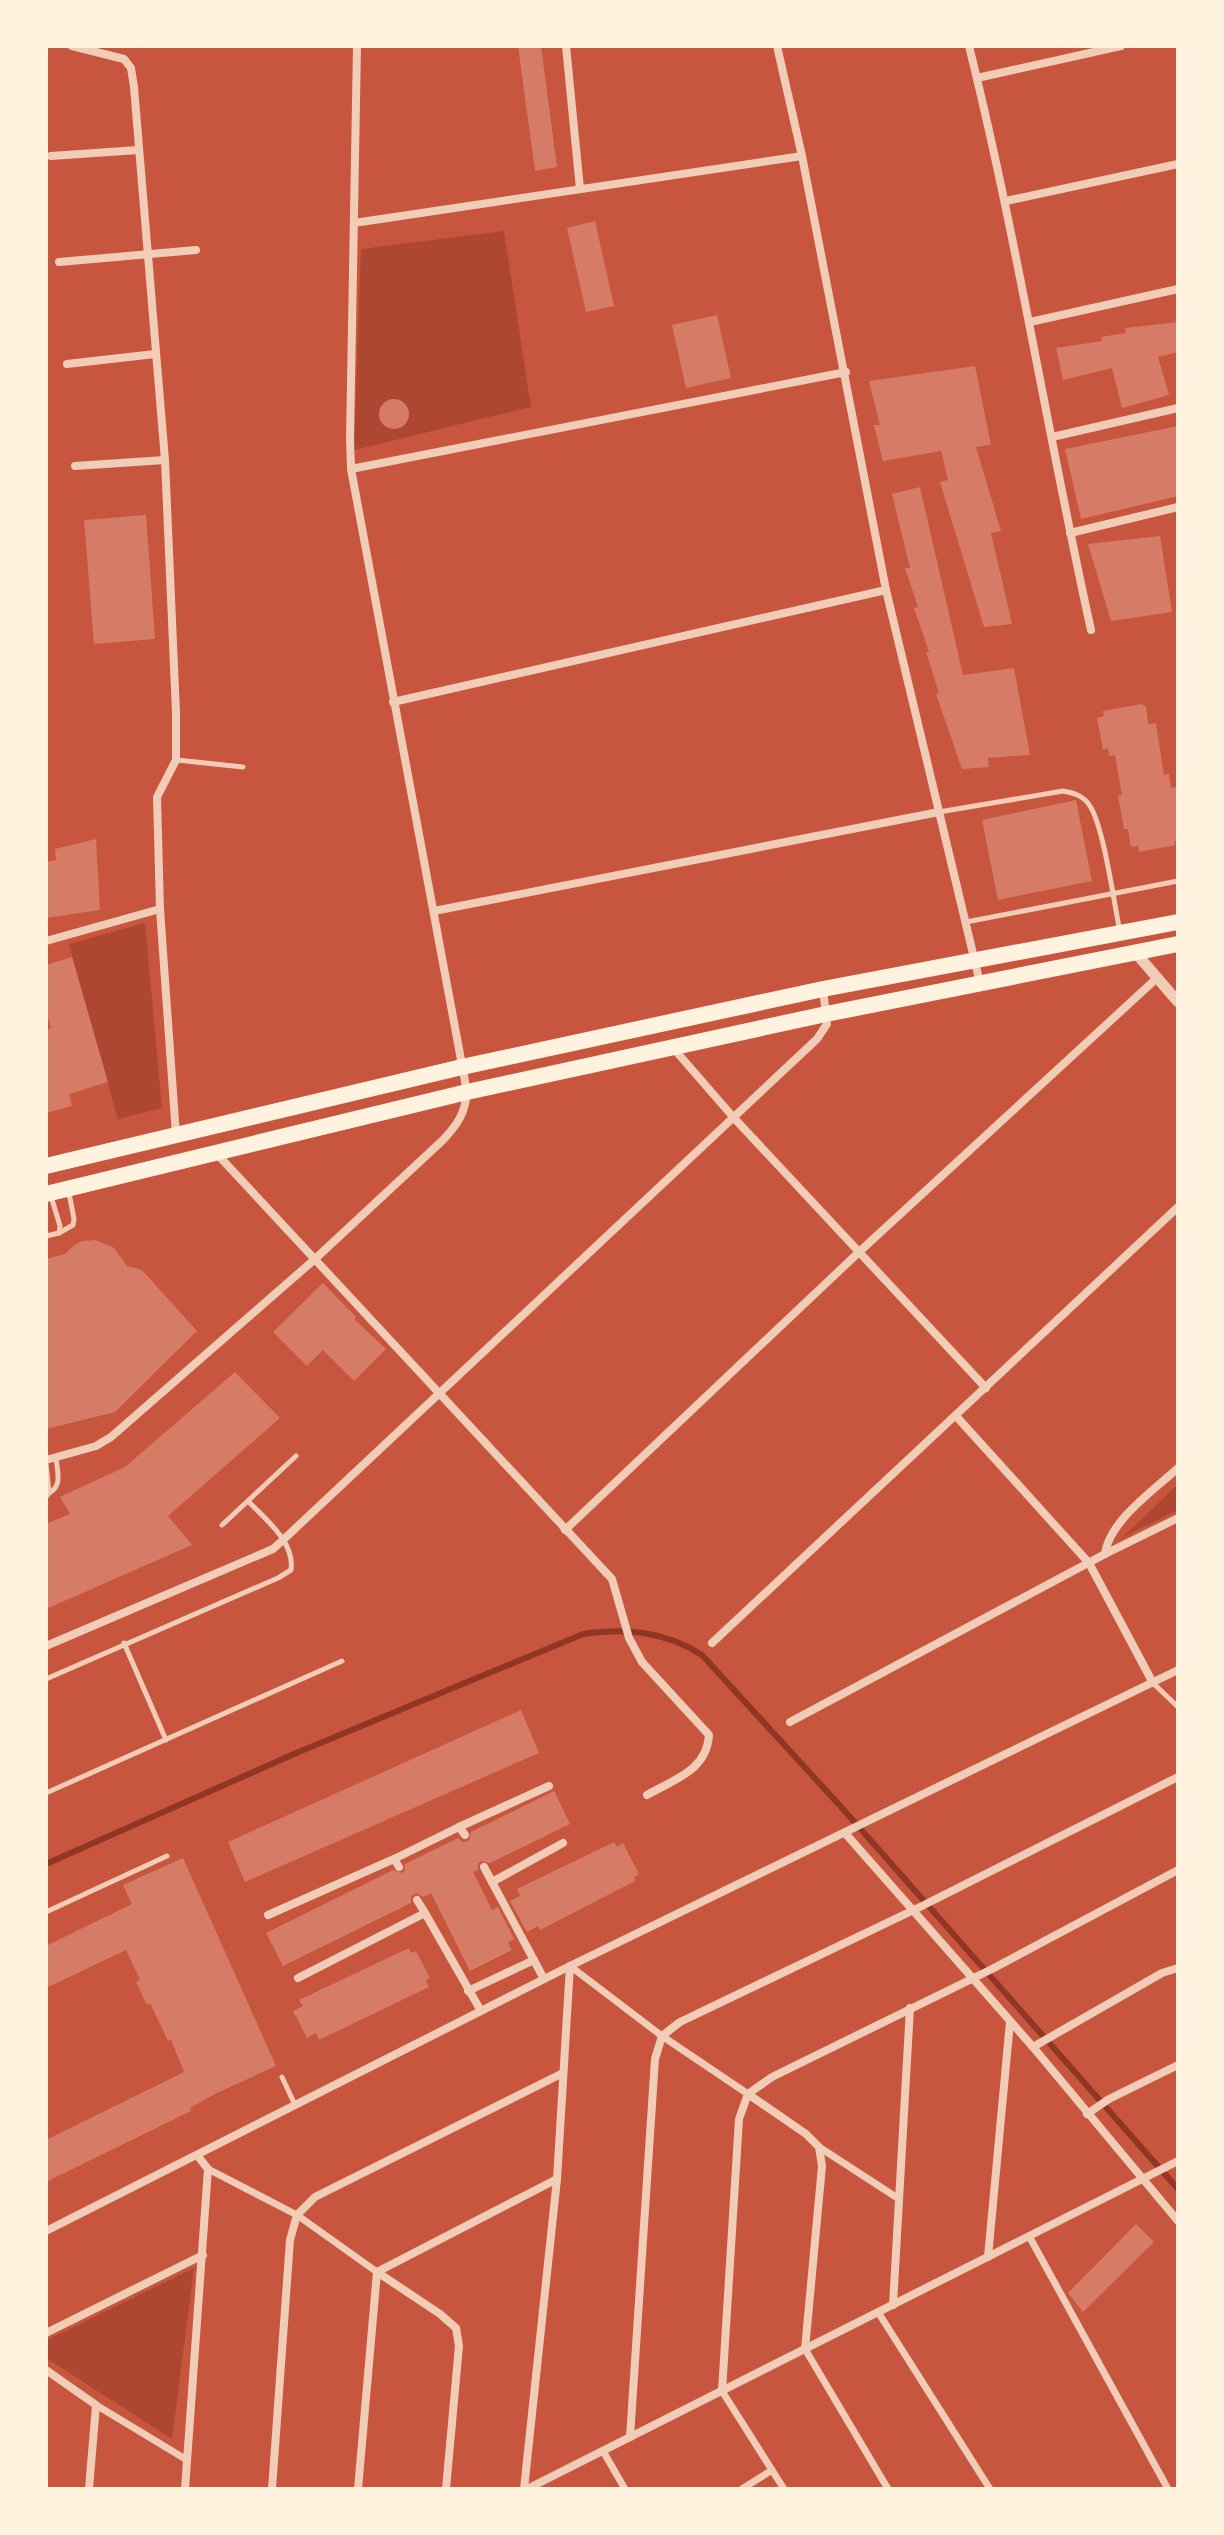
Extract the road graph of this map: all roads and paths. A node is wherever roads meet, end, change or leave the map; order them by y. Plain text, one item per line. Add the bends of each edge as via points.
1 (72, 46) edge
2 (357, 46) edge
3 (566, 46) edge
4 (777, 46) edge
5 (969, 46) edge
6 (1121, 46) edge
7 (977, 78) junction
8 (138, 150) junction
9 (51, 156) dead end
10 (802, 156) junction
11 (1178, 164) edge
12 (580, 189) junction
13 (1006, 201) junction
14 (354, 223) junction
15 (196, 250) dead end
16 (147, 254) junction
17 (59, 262) dead end
18 (1178, 289) edge
19 (1030, 322) junction
20 (155, 354) junction
21 (67, 364) dead end
22 (846, 372) junction
23 (1178, 408) edge
24 (1052, 437) junction
25 (165, 460) junction
26 (75, 466) dead end
27 (351, 469) junction
28 (1178, 507) edge
29 (1070, 533) junction
30 (886, 590) junction
31 (1091, 630) dead end
32 (393, 702) junction
33 (176, 760) junction
34 (243, 767) dead end
35 (939, 812) junction
36 (1178, 881) edge
37 (1112, 893) junction
38 (160, 909) junction
39 (434, 911) junction
40 (966, 922) junction
41 (1178, 922) edge
42 (1120, 932) junction
43 (46, 941) edge
44 (1178, 944) edge
45 (1135, 952) junction
46 (975, 959) junction
47 (1157, 978) junction
48 (980, 983) junction
49 (823, 989) junction
50 (1178, 1002) edge
51 (826, 1014) junction
52 (674, 1049) junction
53 (462, 1067) junction
54 (467, 1092) junction
55 (734, 1118) junction
56 (176, 1136) junction
57 (217, 1153) junction
58 (46, 1166) edge
59 (68, 1188) junction
60 (48, 1193) edge
61 (1178, 1207) edge
62 (59, 1233) junction
63 (46, 1236) edge
64 (858, 1253) junction
65 (315, 1259) junction
66 (986, 1388) junction
67 (438, 1393) junction
68 (956, 1416) junction
69 (296, 1456) dead end
70 (56, 1457) junction
71 (46, 1462) edge
72 (1178, 1468) edge
73 (48, 1495) edge
74 (248, 1501) junction
75 (1178, 1518) edge
76 (222, 1525) dead end
77 (565, 1530) junction
78 (283, 1540) junction
79 (1105, 1554) junction
80 (1089, 1563) junction
81 (124, 1643) junction
82 (712, 1643) dead end
83 (46, 1646) edge
84 (342, 1661) dead end
85 (1178, 1670) edge
86 (46, 1679) edge
87 (1153, 1683) junction
88 (1178, 1707) edge
89 (790, 1722) dead end
90 (166, 1740) junction
91 (1178, 1777) edge
92 (549, 1786) dead end
93 (46, 1793) edge
94 (647, 1795) dead end
95 (847, 1832) junction
96 (563, 1843) dead end
97 (167, 1856) dead end
98 (484, 1867) dead end
99 (1178, 1870) edge
100 (492, 1882) junction
101 (417, 1900) dead end
102 (916, 1909) junction
103 (46, 1912) edge
104 (425, 1913) junction
105 (268, 1915) dead end
106 (534, 1960) junction
107 (570, 1966) junction
108 (1178, 1968) edge
109 (974, 1977) junction
110 (298, 1978) dead end
111 (544, 1979) junction
112 (468, 1991) junction
113 (910, 2008) junction
114 (481, 2011) junction
115 (1010, 2022) junction
116 (662, 2036) junction
117 (1036, 2045) junction
118 (1178, 2065) edge
119 (561, 2074) junction
120 (282, 2077) dead end
121 (748, 2094) junction
122 (295, 2105) junction
123 (1091, 2111) junction
124 (819, 2147) junction
125 (197, 2155) junction
126 (1174, 2163) edge
127 (208, 2169) junction
128 (557, 2179) junction
129 (1144, 2181) junction
130 (899, 2199) junction
131 (297, 2215) junction
132 (1178, 2221) edge
133 (46, 2231) edge
134 (1029, 2236) junction
135 (203, 2255) junction
136 (988, 2257) junction
137 (377, 2272) junction
138 (893, 2305) junction
139 (878, 2312) junction
140 (46, 2333) edge
141 (805, 2349) junction
142 (46, 2370) edge
143 (722, 2391) junction
144 (96, 2405) junction
145 (630, 2437) junction
146 (603, 2451) junction
147 (187, 2460) junction
148 (772, 2470) junction
149 (89, 2489) edge
150 (185, 2489) edge
151 (272, 2489) edge
152 (358, 2489) edge
153 (446, 2489) edge
154 (525, 2489) edge
155 (625, 2489) edge
156 (742, 2489) edge
157 (784, 2489) edge
158 (888, 2489) edge
159 (990, 2489) edge
160 (1168, 2489) edge

1 - 8 street via 124,59 131,68
2 - 14 street
3 - 12 street
4 - 10 street
5 - 7 street
6 - 7 street
7 - 13 street
8 - 9 street
8 - 16 street
10 - 12 street
10 - 22 street
11 - 13 street
12 - 14 street
13 - 19 street
14 - 27 street
15 - 16 street
16 - 17 street
16 - 20 street
18 - 19 street
19 - 24 street
20 - 21 street
20 - 25 street
22 - 27 street
22 - 30 street
23 - 24 street
24 - 29 street
25 - 26 street
25 - 33 street
27 - 32 street
28 - 29 street
29 - 31 street
30 - 32 street
30 - 35 street
32 - 39 street
33 - 34 lane
33 - 38 street via 157,797
35 - 37 lane via 1077,793 1090,806
35 - 39 street
35 - 40 street
36 - 37 lane
37 - 40 lane
37 - 42 lane
38 - 43 street
38 - 56 street
39 - 53 street
40 - 46 street
41 - 42 highway
42 - 46 highway
44 - 45 highway
45 - 47 street
45 - 48 highway
46 - 48 street
46 - 49 highway
47 - 50 street
47 - 64 street
48 - 51 highway
49 - 51 street
49 - 53 highway
51 - 52 highway
51 - 55 street via 827,1024 817,1039
52 - 54 highway
52 - 55 street
53 - 54 street
53 - 56 highway
54 - 57 highway
54 - 65 street via 465,1109 450,1132
55 - 64 street
55 - 67 street
56 - 58 highway
57 - 59 highway
57 - 65 street
59 - 60 highway
59 - 62 lane via 73,1225
60 - 62 lane
61 - 66 street
62 - 63 lane
64 - 66 street
64 - 77 street
65 - 67 street
65 - 70 street via 111,1437
66 - 68 street
67 - 77 street
67 - 78 street
68 - 80 street
68 - 82 street
69 - 74 lane
70 - 71 street
70 - 73 lane via 59,1485
71 - 73 lane
72 - 79 street via 1112,1532
74 - 76 lane
74 - 78 lane
75 - 79 street
77 - 94 street via 612,1579 642,1662 709,1735 709,1749 700,1764
78 - 81 lane via 292,1558 291,1570
78 - 83 street via 273,1549
79 - 80 street
80 - 87 street
80 - 89 street
81 - 86 lane
81 - 90 lane
84 - 90 lane
85 - 87 street
87 - 88 lane
87 - 95 street
90 - 93 lane
91 - 102 street
92 - 105 street via 397,1863
95 - 102 street
95 - 107 street
96 - 100 street
97 - 103 lane
98 - 100 street
99 - 109 street
100 - 106 street
101 - 104 street
102 - 109 street
102 - 116 street via 680,2022
104 - 110 street
104 - 112 street
106 - 111 street
106 - 112 street
107 - 111 street
107 - 116 street
107 - 119 street
108 - 117 street
109 - 113 street
109 - 115 street
111 - 114 street
112 - 114 street
113 - 121 street
113 - 130 street
114 - 122 street
115 - 117 street
115 - 136 street
116 - 121 street
116 - 145 street via 655,2059
117 - 123 street
118 - 123 street
119 - 128 street
119 - 131 street via 315,2197
120 - 122 lane
121 - 124 street
121 - 143 street via 739,2119
122 - 125 street
123 - 129 street
124 - 130 street
124 - 141 street via 822,2166
125 - 127 street
125 - 133 street
126 - 129 street
127 - 131 street
127 - 135 street
128 - 137 street
128 - 154 street
129 - 132 street
129 - 134 street
130 - 138 street
131 - 137 street
131 - 151 street via 290,2240
134 - 136 street
134 - 160 street
135 - 140 street
135 - 147 street
136 - 138 street
137 - 152 street
137 - 153 street via 456,2328 459,2346
138 - 139 street
139 - 141 street
139 - 159 street
141 - 143 street
141 - 158 street
142 - 144 street
143 - 145 street
143 - 148 street
144 - 147 street
144 - 149 street
145 - 146 street
146 - 154 street
146 - 155 street
147 - 150 street
148 - 156 street
148 - 157 street

